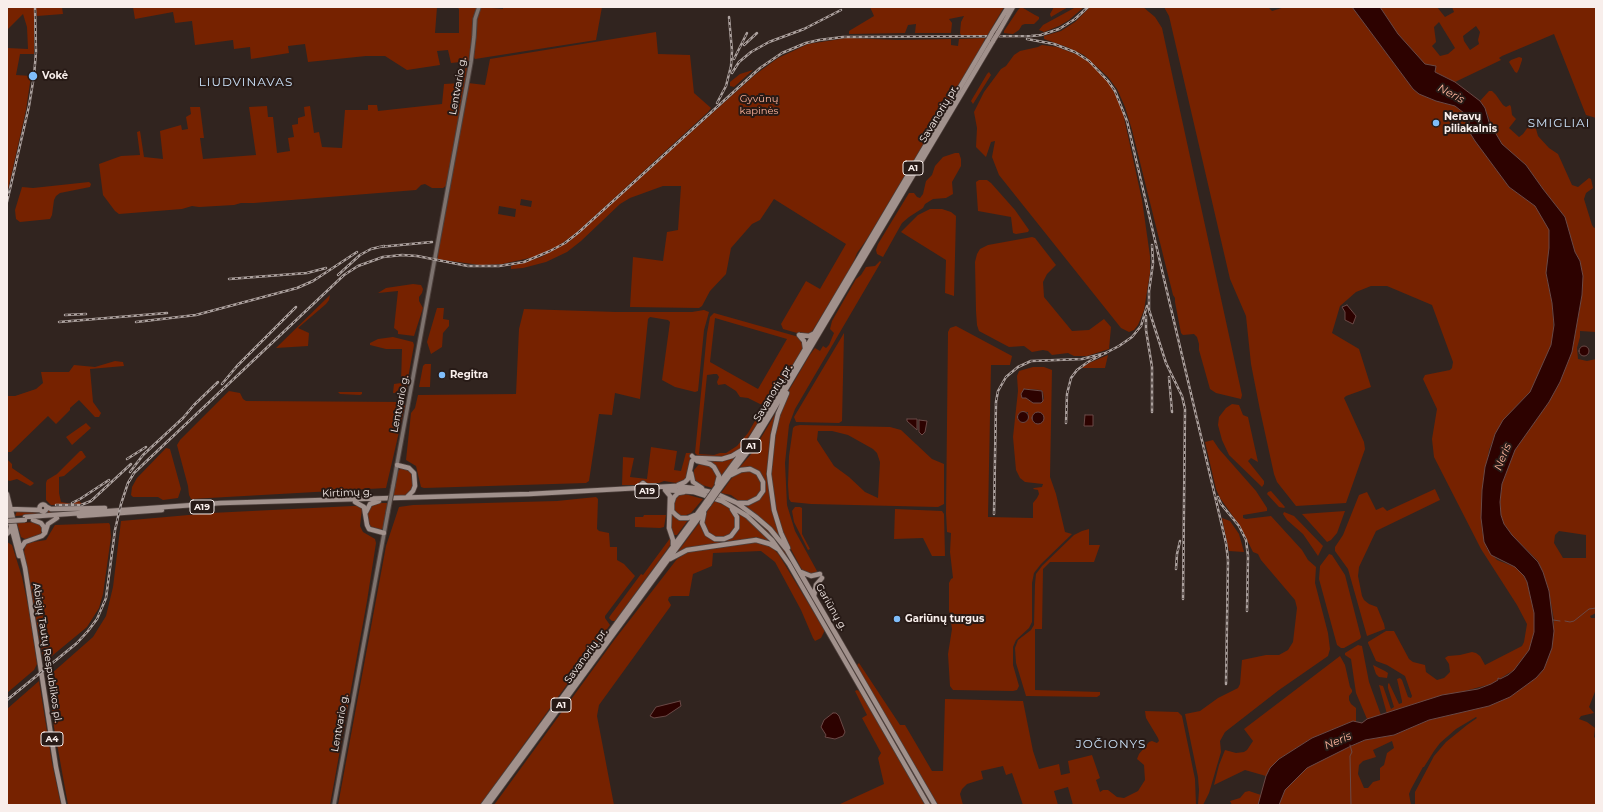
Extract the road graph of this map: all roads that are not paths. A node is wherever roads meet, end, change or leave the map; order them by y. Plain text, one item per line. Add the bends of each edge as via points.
1 (480, 7) edge
2 (1007, 7) edge
3 (1013, 7) edge
4 (995, 33) junction
5 (991, 40) junction
6 (815, 333) junction
7 (805, 350) junction
8 (795, 375) junction
9 (745, 448) junction
10 (693, 451) dead end
11 (695, 459) junction
12 (397, 465) junction
13 (691, 471) junction
14 (729, 476) junction
15 (414, 486) junction
16 (675, 486) junction
17 (657, 487) joint
18 (719, 487) junction
19 (665, 490) junction
20 (706, 490) junction
21 (687, 491) junction
22 (7, 494) edge
23 (423, 497) junction
24 (405, 498) junction
25 (379, 501) junction
26 (355, 502) junction
27 (737, 503) junction
28 (706, 505) junction
29 (730, 505) junction
30 (20, 509) junction
31 (127, 509) junction
32 (8, 510) edge
33 (672, 511) junction
34 (366, 514) junction
35 (695, 515) junction
36 (57, 518) junction
37 (13, 519) junction
38 (25, 519) junction
39 (33, 520) junction
40 (669, 520) junction
41 (8, 521) edge
42 (682, 533) junction
43 (17, 534) junction
44 (43, 534) junction
45 (384, 534) junction
46 (671, 534) junction
47 (7, 536) edge
48 (15, 540) junction
49 (28, 540) junction
50 (672, 547) junction
51 (21, 548) junction
52 (782, 552) junction
53 (667, 561) junction
54 (800, 571) junction
55 (26, 574) junction
56 (814, 596) junction
57 (824, 625) junction
58 (825, 634) dead end
59 (852, 660) junction
60 (846, 664) junction
61 (64, 805) edge
62 (334, 805) edge
63 (483, 805) edge
64 (488, 805) edge
65 (928, 805) edge
66 (935, 805) edge

1 - 12 main road, Lentvario g. via 475,19 471,61
2 - 4 highway, Savanorių pr. / A1
3 - 4 highway, Savanorių pr. / A1
4 - 5 highway, Savanorių pr. / A1, bridge
5 - 6 highway, Savanorių pr. / A1
5 - 8 highway, Savanorių pr. / A1
6 - 7 highway, Savanorių pr. / A1
6 - 7 highway via 809,336 799,335 804,341
7 - 9 highway, Savanorių pr. / A1
8 - 14 highway, Savanorių pr. / A1 via 760,433
8 - 54 highway via 774,427 769,474 772,503 778,524
9 - 11 highway via 728,458
9 - 18 highway, Savanorių pr. / A1
10 - 11 highway
11 - 13 highway
11 - 13 highway
11 - 18 highway via 710,464 717,470
12 - 15 highway via 412,471
12 - 45 main road, Lentvario g., bridge
13 - 16 highway via 686,481
13 - 20 highway via 694,483
14 - 18 highway, Savanorių pr. / A1
14 - 27 highway via 750,469 758,474 763,482 763,491 757,500
15 - 23 highway
15 - 24 highway via 412,493
16 - 17 highway, Gariūnų g. / A19
16 - 20 highway, Gariūnų g. / A19
17 - 23 highway, Kirtimų g. / A19
18 - 28 highway, Savanorių pr. / A1, bridge
19 - 21 highway, Kirtimų g. / A19
19 - 25 highway, Kirtimų g. / A19
19 - 40 highway via 670,496
20 - 27 highway, Gariūnų g. / A19
21 - 29 highway, Gariūnų g. / A19 via 712,497
21 - 33 highway via 674,497
22 - 32 highway, Abiejų Tautų Respublikos pl. / A4
23 - 24 highway, Kirtimų g. / A19
24 - 31 highway, Kirtimų g. / A19 via 221,503
25 - 26 highway, Kirtimų g. / A19
25 - 34 highway via 368,505
26 - 34 highway via 364,507
26 - 36 highway, Kirtimų g. / A19 via 221,506
27 - 54 highway, Gariūnų g. / A19 via 770,529
28 - 29 highway via 702,520 704,529 712,538 721,540 731,536 737,528 737,514
28 - 35 highway, Savanorių pr. / A1
28 - 53 highway, Savanorių pr. / A1
29 - 52 highway, Gariūnų g. / A19 via 760,527
30 - 31 highway via 40,508 44,512 47,507
30 - 32 highway
30 - 37 highway via 15,512
31 - 38 highway, Kirtimų g. / A19
32 - 37 highway, Abiejų Tautų Respublikos pl. / A4
32 - 41 highway, Abiejų Tautų Respublikos pl. / A4
33 - 35 highway via 680,518
33 - 40 highway
34 - 45 highway via 369,529
35 - 42 highway, Savanorių pr. / A1
36 - 39 highway, Kirtimų g. / A19
36 - 44 highway via 48,524
37 - 43 highway, Abiejų Tautų Respublikos pl. / A4
38 - 39 highway, Kirtimų g. / A19
38 - 41 highway, Kirtimų g. / A19, bridge
39 - 44 highway via 43,524
40 - 46 highway
41 - 47 highway via 10,531
41 - 48 highway, Abiejų Tautų Respublikos pl. / A4
42 - 46 highway via 676,536
42 - 50 highway, Savanorių pr. / A1
43 - 49 highway
43 - 51 highway, Abiejų Tautų Respublikos pl. / A4
44 - 49 highway
45 - 62 main road, Lentvario g.
46 - 50 highway
47 - 48 highway
48 - 55 highway, Abiejų Tautų Respublikos pl. / A4
49 - 51 highway
50 - 63 highway, Savanorių pr. / A1
51 - 55 highway, Abiejų Tautų Respublikos pl. / A4
52 - 53 highway via 770,544 756,540 687,550
52 - 57 highway, Gariūnų g. / A19
53 - 64 highway, Savanorių pr. / A1
54 - 56 highway, Gariūnų g.
54 - 56 highway via 811,576 821,576
55 - 61 highway, Abiejų Tautų Respublikos pl. / A4
56 - 59 highway, Gariūnų g.
57 - 58 highway
57 - 60 highway, Gariūnų g.
59 - 60 highway
59 - 66 highway, Gariūnų g.
60 - 65 highway, Gariūnų g.

